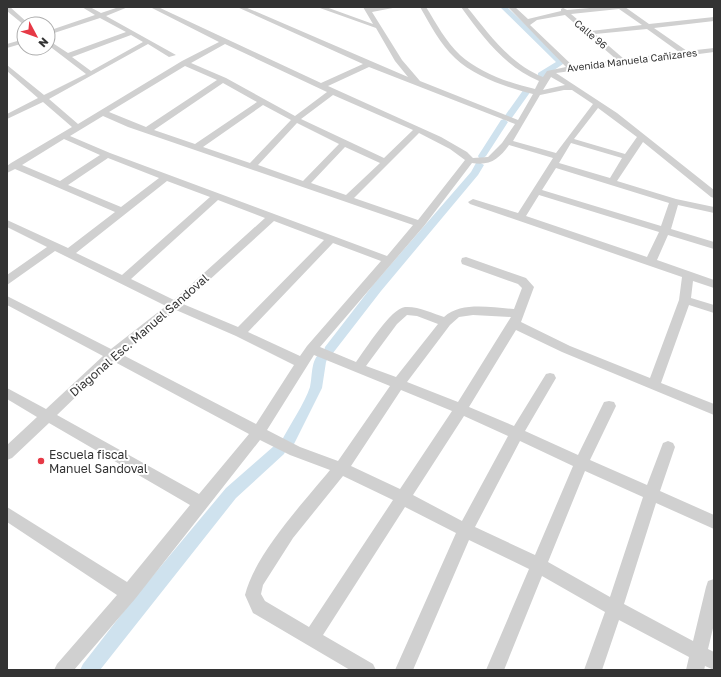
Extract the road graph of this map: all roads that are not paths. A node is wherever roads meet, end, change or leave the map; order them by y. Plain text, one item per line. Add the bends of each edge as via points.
1 (86, 7) edge
2 (125, 7) edge
3 (153, 7) edge
4 (256, 7) edge
5 (320, 7) edge
6 (395, 7) edge
7 (424, 7) edge
8 (464, 7) edge
9 (511, 7) edge
10 (559, 7) edge
11 (620, 7) edge
12 (7, 8) edge
13 (367, 8) edge
14 (244, 9) edge
15 (566, 13) junction
16 (100, 15) junction
17 (16, 16) edge
18 (714, 19) edge
19 (527, 22) junction
20 (379, 27) junction
21 (650, 28) junction
22 (56, 30) edge
23 (132, 33) junction
24 (590, 33) junction
25 (147, 42) junction
26 (224, 42) junction
27 (56, 48) edge
28 (714, 50) edge
29 (685, 53) junction
30 (172, 55) dead end
31 (67, 56) junction
32 (622, 61) junction
33 (185, 63) junction
34 (369, 64) junction
35 (7, 67) edge
36 (570, 68) junction
37 (550, 73) junction
38 (91, 74) junction
39 (223, 80) junction
40 (544, 80) junction
41 (419, 85) junction
42 (322, 86) junction
43 (575, 88) junction
44 (333, 92) junction
45 (537, 92) junction
46 (43, 97) junction
47 (264, 101) junction
48 (597, 104) junction
49 (103, 113) junction
50 (7, 117) edge
51 (296, 119) junction
52 (519, 124) junction
53 (78, 128) junction
54 (148, 130) junction
55 (418, 130) junction
56 (63, 136) junction
57 (642, 137) junction
58 (569, 140) junction
59 (507, 142) junction
60 (344, 143) junction
61 (196, 147) junction
62 (107, 155) junction
63 (627, 157) junction
64 (473, 161) junction
65 (556, 161) junction
66 (385, 162) junction
67 (252, 166) junction
68 (11, 167) edge
69 (166, 177) junction
70 (612, 182) junction
71 (61, 185) junction
72 (304, 185) junction
73 (536, 191) junction
74 (714, 195) edge
75 (216, 196) junction
76 (347, 200) junction
77 (674, 201) junction
78 (473, 202) dead end
79 (714, 210) edge
80 (122, 211) junction
81 (272, 217) junction
82 (520, 217) junction
83 (7, 223) edge
84 (420, 224) junction
85 (665, 231) junction
86 (331, 239) junction
87 (55, 246) junction
88 (714, 246) edge
89 (69, 253) junction
90 (388, 260) junction
91 (466, 261) dead end
92 (651, 261) junction
93 (688, 276) junction
94 (123, 280) junction
95 (7, 281) edge
96 (714, 284) edge
97 (7, 300) edge
98 (685, 300) junction
99 (175, 305) junction
100 (714, 309) edge
101 (516, 318) junction
102 (446, 322) junction
103 (240, 333) junction
104 (311, 349) junction
105 (112, 355) junction
106 (302, 363) junction
107 (358, 368) junction
108 (550, 378) dead end
109 (398, 384) junction
110 (654, 385) junction
111 (7, 393) edge
112 (609, 406) dead end
113 (461, 409) junction
114 (714, 410) edge
115 (46, 417) junction
116 (258, 432) junction
117 (516, 435) junction
118 (668, 447) dead end
119 (7, 454) edge
120 (581, 463) junction
121 (341, 468) junction
122 (651, 494) junction
123 (402, 497) junction
124 (201, 503) junction
125 (7, 514) edge
126 (714, 522) edge
127 (465, 530) junction
128 (538, 564) junction
129 (714, 587) edge
130 (129, 593) junction
131 (616, 609) junction
132 (312, 637) junction
133 (707, 657) edge
134 (63, 670) edge
135 (367, 670) edge
136 (404, 670) edge
137 (494, 670) edge
138 (593, 670) edge
139 (695, 670) edge

1 - 16 street
2 - 16 street
3 - 26 street
4 - 14 street
5 - 20 street
6 - 13 street
7 - 45 street via 457,57 471,67 504,82
8 - 40 street via 492,42 514,63 528,75
9 - 19 street
10 - 15 street, Calle 96
11 - 15 street
11 - 21 street
12 - 17 street
13 - 20 street
14 - 34 street
15 - 19 street
15 - 24 street, Calle 96
16 - 22 street
16 - 23 street
18 - 21 street
19 - 36 street via 527,25
20 - 41 street via 399,61
21 - 24 street
21 - 29 street
23 - 25 street
23 - 31 street
24 - 32 street, Calle 96
25 - 30 street
25 - 38 street
26 - 33 street
26 - 42 street
27 - 31 street
28 - 29 street, Avenida Manuela Cañizares
29 - 32 street, Avenida Manuela Cañizares
31 - 38 street
32 - 36 street, Avenida Manuela Cañizares
33 - 39 street
33 - 49 street
34 - 41 street
34 - 42 street
35 - 46 street
36 - 37 street, Avenida Manuela Cañizares
37 - 40 street, Avenida Manuela Cañizares
37 - 43 street
38 - 46 street
39 - 47 street
39 - 54 street
40 - 45 street, Avenida Manuela Cañizares
41 - 52 street
42 - 44 street
43 - 45 street
43 - 48 street
44 - 51 street
44 - 55 street
45 - 52 street, Avenida Manuela Cañizares
46 - 50 street
46 - 53 street
47 - 51 street
47 - 61 street
48 - 57 street
48 - 58 street
49 - 53 street
49 - 54 street
51 - 60 street
51 - 67 street
52 - 59 street, Avenida Manuela Cañizares
53 - 56 street
54 - 61 street
55 - 64 street via 464,153
55 - 66 street
56 - 62 street
56 - 68 street
57 - 63 street
57 - 74 street
58 - 63 street
58 - 65 street
59 - 64 street, Avenida Manuela Cañizares via 491,160
59 - 65 street
60 - 66 street
60 - 72 street
61 - 67 street
62 - 69 street
62 - 71 street
63 - 70 street
64 - 84 street
65 - 70 street
65 - 73 street
66 - 76 street
67 - 72 street
68 - 71 street
69 - 75 street
69 - 80 street
70 - 77 street
71 - 80 street
72 - 76 street
73 - 82 street
73 - 85 street
75 - 81 street
75 - 94 street
76 - 84 street
77 - 79 street
77 - 85 street
78 - 82 street
80 - 89 street
81 - 86 street
81 - 99 street, Diagonal Esc. Manuel Sandoval
82 - 92 street
83 - 87 street
84 - 90 street
85 - 88 street
85 - 92 street
86 - 90 street
86 - 103 street
87 - 89 street
87 - 95 street
89 - 94 street
90 - 104 street
91 - 101 street via 522,281 528,287
92 - 93 street
93 - 96 street
93 - 98 street
94 - 99 street
97 - 105 street
98 - 100 street
98 - 110 street
99 - 103 street
99 - 105 street, Diagonal Esc. Manuel Sandoval
101 - 102 street via 473,311 456,313
101 - 110 street via 566,349
101 - 113 street
102 - 107 street via 418,312 405,311 393,321
102 - 109 street
103 - 106 street
104 - 106 street
104 - 107 street
105 - 115 street, Diagonal Esc. Manuel Sandoval
105 - 116 street
106 - 116 street
107 - 109 street
108 - 117 street
109 - 113 street
109 - 121 street
110 - 114 street
111 - 115 street
112 - 120 street
113 - 117 street
113 - 123 street
115 - 119 street, Diagonal Esc. Manuel Sandoval
115 - 124 street
116 - 121 street via 295,452
116 - 124 street
117 - 120 street
117 - 127 street
118 - 122 street
120 - 122 street
120 - 128 street
121 - 123 street
121 - 132 street via 288,533 254,588 253,595 259,607
122 - 126 street
122 - 131 street
123 - 127 street
123 - 132 street
124 - 130 street
125 - 130 street
127 - 128 street
127 - 136 street
128 - 131 street
128 - 137 street
129 - 133 street
130 - 134 street
131 - 133 street
131 - 138 street
132 - 135 street
133 - 139 street

